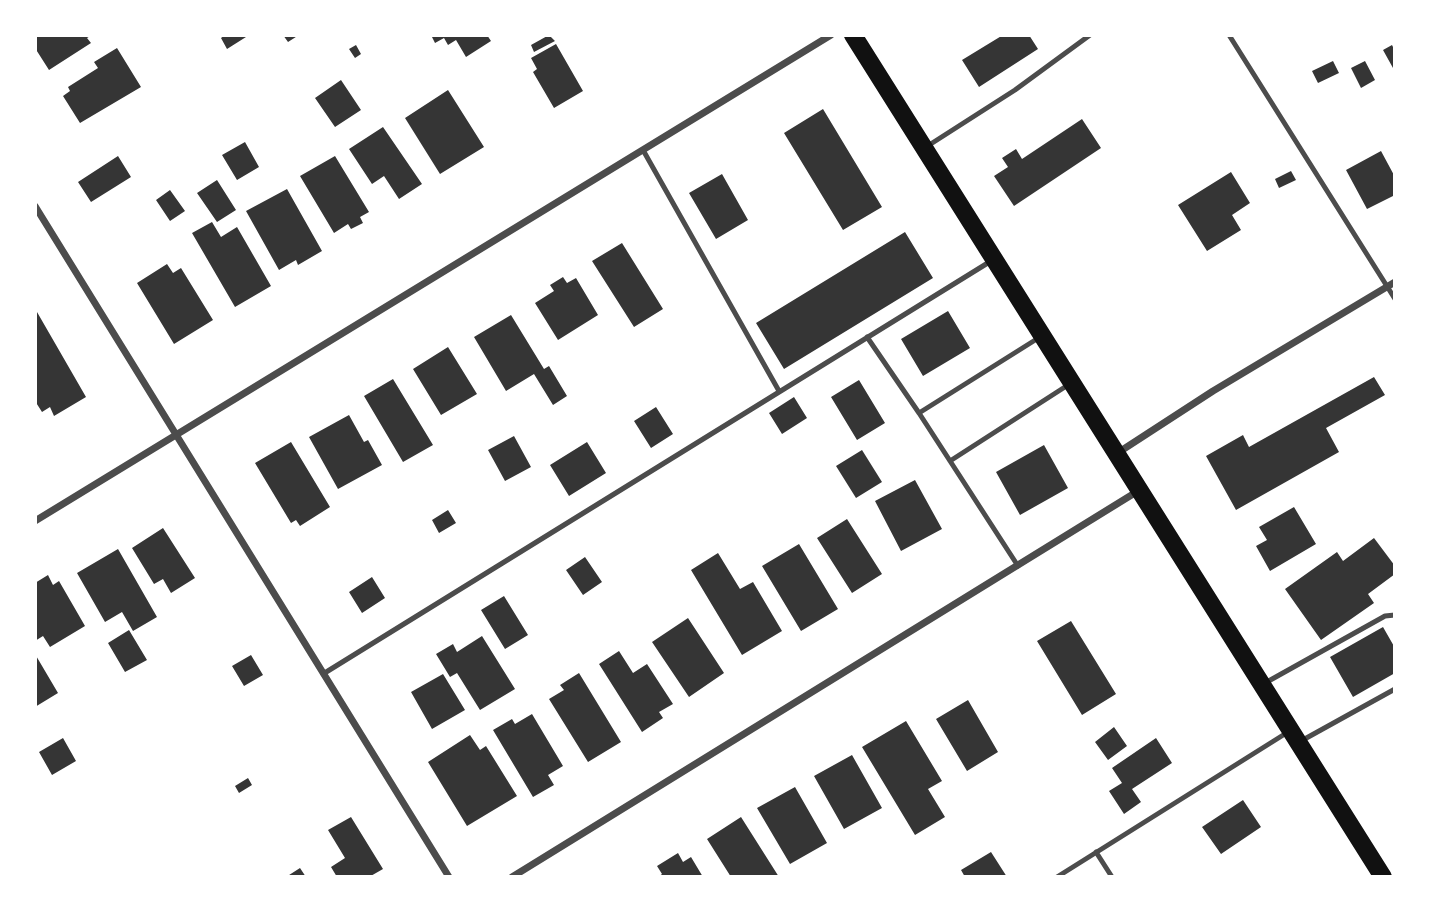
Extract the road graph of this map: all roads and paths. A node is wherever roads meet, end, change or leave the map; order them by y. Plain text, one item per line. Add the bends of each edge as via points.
1 (831, 35) edge
2 (853, 35) edge
3 (1090, 35) edge
4 (1229, 35) edge
5 (924, 148) junction
6 (643, 149) junction
7 (35, 207) edge
8 (993, 259) junction
9 (1395, 282) edge
10 (1387, 287) junction
11 (1395, 299) edge
12 (1042, 336) junction
13 (867, 337) junction
14 (1071, 383) junction
15 (779, 391) junction
16 (919, 413) junction
17 (175, 436) junction
18 (1116, 454) junction
19 (950, 461) junction
20 (1139, 491) junction
21 (35, 521) edge
22 (1018, 566) junction
23 (1395, 615) edge
24 (323, 674) junction
25 (1262, 684) junction
26 (1395, 689) edge
27 (1294, 736) junction
28 (1096, 852) junction
29 (449, 877) edge
30 (512, 877) edge
31 (1057, 877) edge
32 (1112, 877) edge
33 (1383, 877) edge

1 - 6 street
2 - 5 main road
3 - 5 lane
4 - 10 lane
5 - 8 main road
6 - 15 lane
6 - 17 street
7 - 17 street
8 - 12 main road
8 - 13 lane
9 - 10 street
10 - 11 lane
10 - 18 street
12 - 14 main road
12 - 16 lane
13 - 15 lane
13 - 16 lane
14 - 18 main road
14 - 19 lane
15 - 24 lane
16 - 19 lane
17 - 21 street
17 - 24 street
18 - 20 main road
19 - 22 lane
20 - 22 street
20 - 25 main road
22 - 30 street
23 - 25 lane via 1385,616
24 - 29 street
25 - 27 main road
26 - 27 lane
27 - 28 lane
27 - 33 main road
28 - 31 lane
28 - 32 lane

